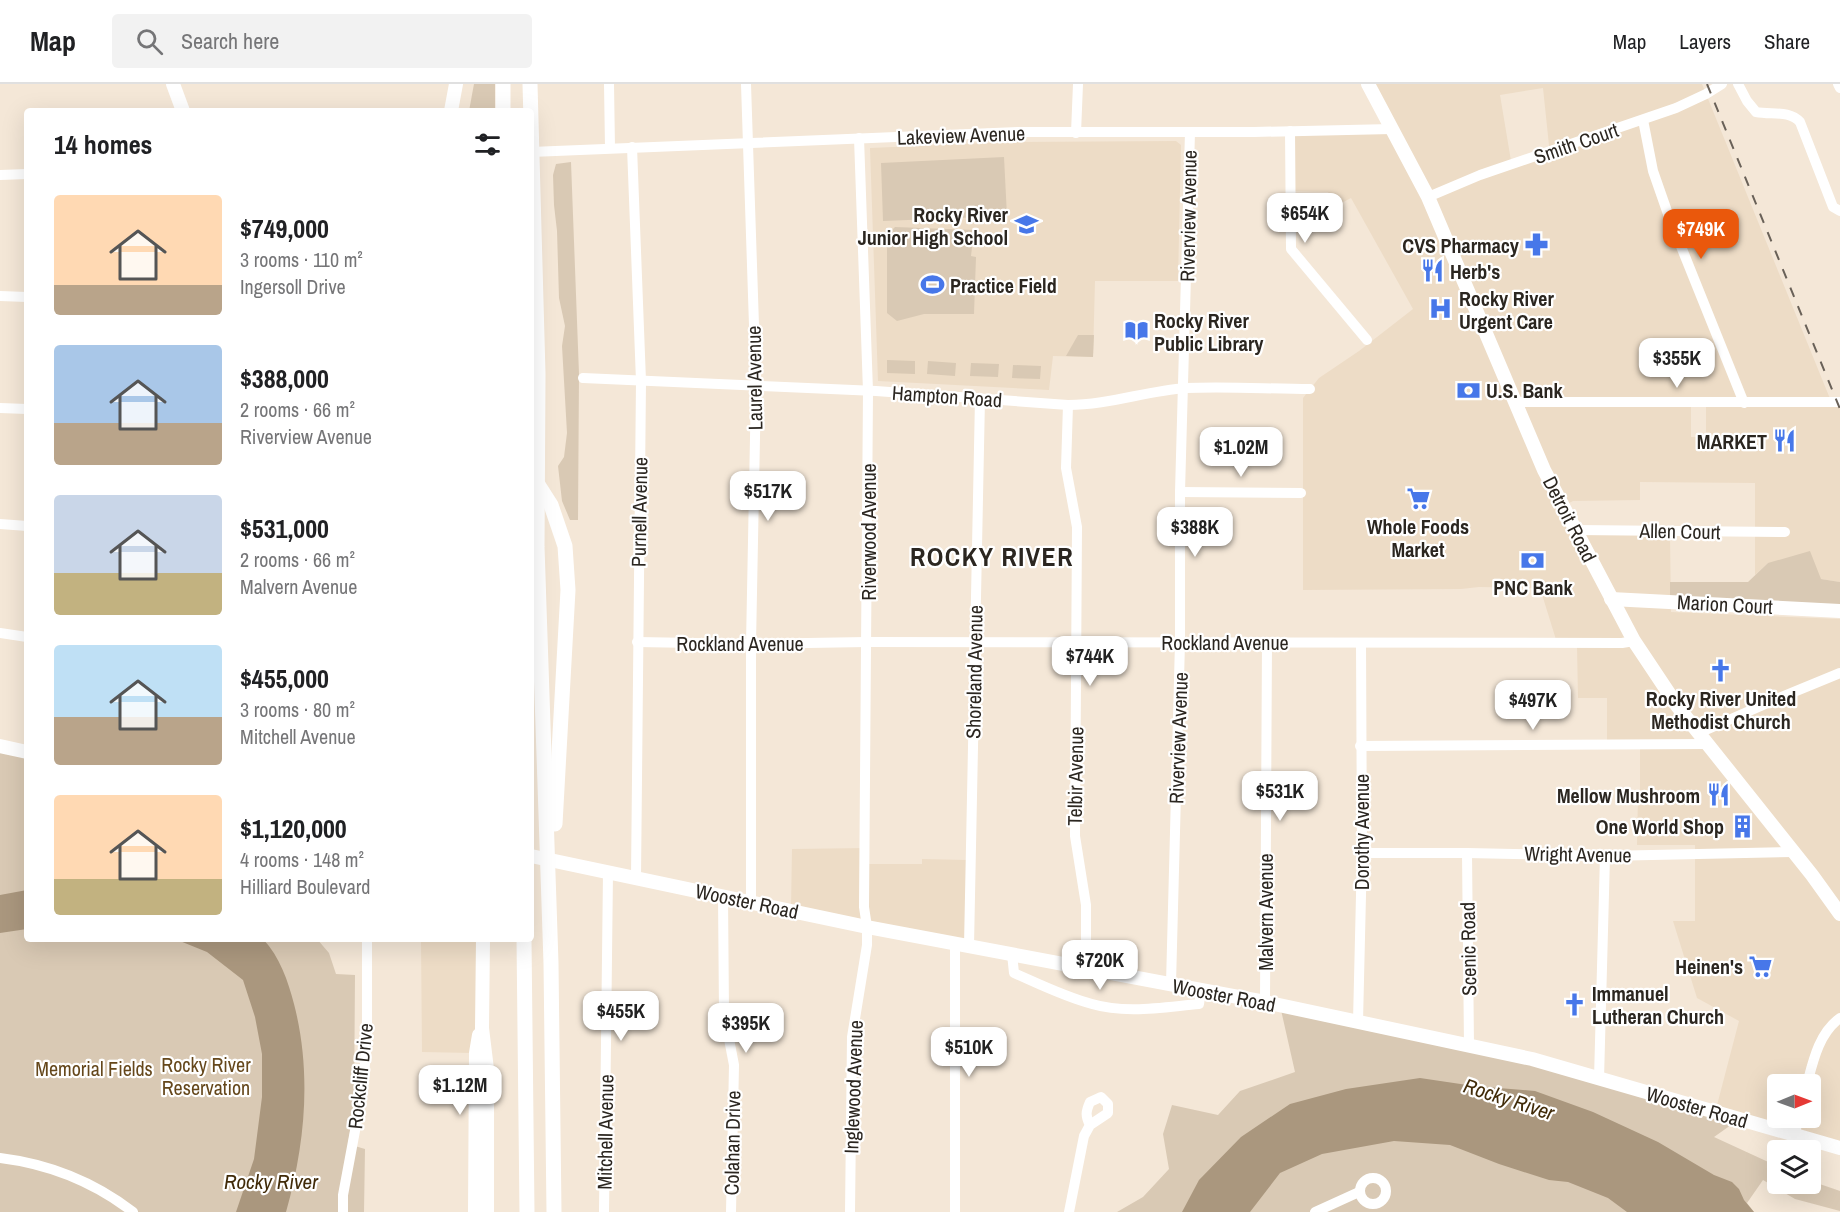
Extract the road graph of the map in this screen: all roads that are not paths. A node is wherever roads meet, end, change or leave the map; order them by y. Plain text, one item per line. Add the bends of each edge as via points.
1 (173, 84) edge
2 (456, 84) edge
3 (503, 84) edge
4 (530, 84) edge
5 (609, 84) edge
6 (746, 84) edge
7 (1078, 84) edge
8 (1368, 84) edge
9 (1722, 84) edge
10 (1738, 84) edge
11 (182, 108) edge
12 (452, 108) edge
13 (503, 108) edge
14 (531, 108) edge
15 (1643, 120) junction
16 (1392, 129) junction
17 (1290, 131) junction
18 (1190, 132) junction
19 (1076, 133) junction
20 (859, 138) junction
21 (747, 143) junction
22 (632, 147) junction
23 (610, 148) junction
24 (534, 152) edge
25 (24, 174) edge
26 (0, 175) edge
27 (1428, 197) junction
28 (1840, 211) edge
29 (534, 229) edge
30 (0, 296) edge
31 (24, 297) edge
32 (1367, 340) dead end
33 (583, 378) dead end
34 (641, 381) junction
35 (756, 386) junction
36 (1184, 388) junction
37 (1310, 389) dead end
38 (868, 391) junction
39 (980, 398) junction
40 (1514, 402) junction
41 (1840, 402) edge
42 (1744, 403) junction
43 (1068, 405) junction
44 (0, 408) edge
45 (24, 410) edge
46 (534, 479) edge
47 (1180, 492) junction
48 (1301, 492) dead end
49 (0, 525) edge
50 (24, 526) edge
51 (1576, 530) junction
52 (1785, 532) dead end
53 (1611, 599) junction
54 (1840, 611) edge
55 (0, 633) edge
56 (24, 637) edge
57 (1634, 641) junction
58 (637, 642) junction
59 (867, 642) junction
60 (1180, 642) junction
61 (1268, 642) junction
62 (975, 643) junction
63 (1076, 643) junction
64 (1361, 643) junction
65 (751, 644) junction
66 (1840, 673) edge
67 (1703, 739) junction
68 (0, 746) edge
69 (1360, 746) junction
70 (24, 751) edge
71 (1793, 852) junction
72 (1467, 853) junction
73 (1362, 854) junction
74 (1605, 856) junction
75 (534, 857) edge
76 (608, 872) junction
77 (636, 878) junction
78 (723, 896) junction
79 (751, 902) junction
80 (1840, 914) edge
81 (550, 923) junction
82 (867, 927) junction
83 (366, 942) edge
84 (483, 942) edge
85 (522, 942) edge
86 (962, 945) junction
87 (1012, 954) junction
88 (1086, 968) junction
89 (1171, 984) junction
90 (1201, 990) junction
91 (1265, 1002) junction
92 (1840, 1018) edge
93 (1358, 1022) junction
94 (482, 1028) junction
95 (1469, 1046) junction
96 (1810, 1074) edge
97 (1599, 1079) junction
98 (1090, 1125) dead end
99 (1796, 1128) edge
100 (1794, 1135) junction
101 (1840, 1148) edge
102 (0, 1158) edge
103 (1359, 1192) dead end
104 (133, 1212) edge
105 (343, 1212) edge
106 (475, 1212) edge
107 (487, 1212) edge
108 (527, 1212) edge
109 (554, 1212) edge
110 (604, 1212) edge
111 (731, 1212) edge
112 (850, 1212) edge
113 (955, 1212) edge
114 (1069, 1212) edge
115 (1315, 1212) edge

1 - 11 main road
2 - 12 main road
3 - 13 highway
4 - 14 highway
5 - 23 street
6 - 21 street, Laurel Avenue
7 - 19 street
8 - 16 main road, Detroit Road
9 - 15 street, Smith Court
10 - 28 street via 1756,112 1787,114 1800,122 1833,207
15 - 27 street, Smith Court via 1480,175
15 - 42 street via 1653,171
16 - 17 street, Lakeview Avenue
16 - 27 main road, Detroit Road
17 - 18 street, Lakeview Avenue
17 - 32 street via 1291,249
18 - 19 street, Lakeview Avenue
18 - 36 street, Riverview Avenue
19 - 20 street, Lakeview Avenue
20 - 21 street, Lakeview Avenue
20 - 38 street, Riverwood Avenue
21 - 22 street, Lakeview Avenue
21 - 35 street, Laurel Avenue
22 - 23 street, Lakeview Avenue
22 - 34 street, Purnell Avenue
23 - 24 street, Lakeview Avenue
25 - 26 street
27 - 40 main road, Detroit Road
29 - 81 highway via 537,547
30 - 31 street
33 - 34 street, Hampton Road
34 - 35 street, Hampton Road
34 - 58 street, Purnell Avenue
35 - 38 street, Hampton Road
35 - 65 street, Laurel Avenue
36 - 37 street, Hampton Road
36 - 43 street, Hampton Road via 1094,405
36 - 47 street, Riverview Avenue
38 - 39 street, Hampton Road
38 - 59 street, Riverwood Avenue
39 - 43 street, Hampton Road
39 - 62 street, Shoreland Avenue
40 - 42 street
40 - 51 main road, Detroit Road
41 - 42 street
43 - 63 street, Telbir Avenue via 1066,468 1077,526
44 - 45 street
46 - 81 highway via 551,505 565,546 568,590
47 - 48 street
47 - 60 street, Riverview Avenue
49 - 50 street
51 - 52 street, Allen Court
51 - 53 main road, Detroit Road
53 - 54 main road, Marion Court
53 - 57 main road, Detroit Road
55 - 56 street
57 - 64 street, Rockland Avenue
57 - 67 main road, Detroit Road
58 - 65 street, Rockland Avenue
58 - 77 street, Purnell Avenue
59 - 62 street, Rockland Avenue
59 - 65 street, Rockland Avenue
59 - 82 street, Riverwood Avenue
60 - 61 street, Rockland Avenue
60 - 63 street, Rockland Avenue
60 - 89 street, Riverview Avenue
61 - 64 street, Rockland Avenue
61 - 91 street, Malvern Avenue
62 - 63 street, Rockland Avenue
62 - 86 street, Shoreland Avenue
63 - 88 street, Telbir Avenue via 1075,836 1086,905
64 - 69 street, Dorothy Avenue
65 - 79 street, Laurel Avenue
66 - 67 street via 1779,698
67 - 69 street
67 - 71 main road, Detroit Road
68 - 70 main road
69 - 73 street, Dorothy Avenue
71 - 74 street, Wright Avenue
71 - 80 main road, Detroit Road
72 - 73 street, Wright Avenue
72 - 74 street, Wright Avenue
72 - 95 street, Scenic Road
73 - 93 street, Dorothy Avenue
74 - 97 street
75 - 76 main road, Wooster Road
76 - 77 main road, Wooster Road
76 - 110 street, Mitchell Avenue
77 - 78 main road, Wooster Road
78 - 79 main road, Wooster Road
78 - 111 street, Colahan Drive via 724,1013 734,1065
79 - 82 main road, Wooster Road
81 - 109 highway
82 - 86 main road, Wooster Road
82 - 112 street, Inglewood Avenue via 852,1037
83 - 105 street, Rockcliff Drive via 363,1092
84 - 94 main road
85 - 108 highway
86 - 87 main road, Wooster Road
86 - 113 street, Shoreland Avenue
87 - 88 main road, Wooster Road
87 - 90 street via 1014,973 1094,1005 1135,1009 1199,1004
88 - 89 main road, Wooster Road
89 - 90 main road, Wooster Road
90 - 91 main road, Wooster Road
91 - 93 main road, Wooster Road
92 - 96 street via 1820,1042
93 - 95 main road, Wooster Road
94 - 106 main road via 476,1053
94 - 107 main road via 487,1069
95 - 97 main road, Wooster Road
97 - 100 main road, Wooster Road
98 - 114 street via 1084,1136
99 - 100 street
100 - 101 main road, Wooster Road
102 - 104 street via 47,1167 80,1179
103 - 115 street

